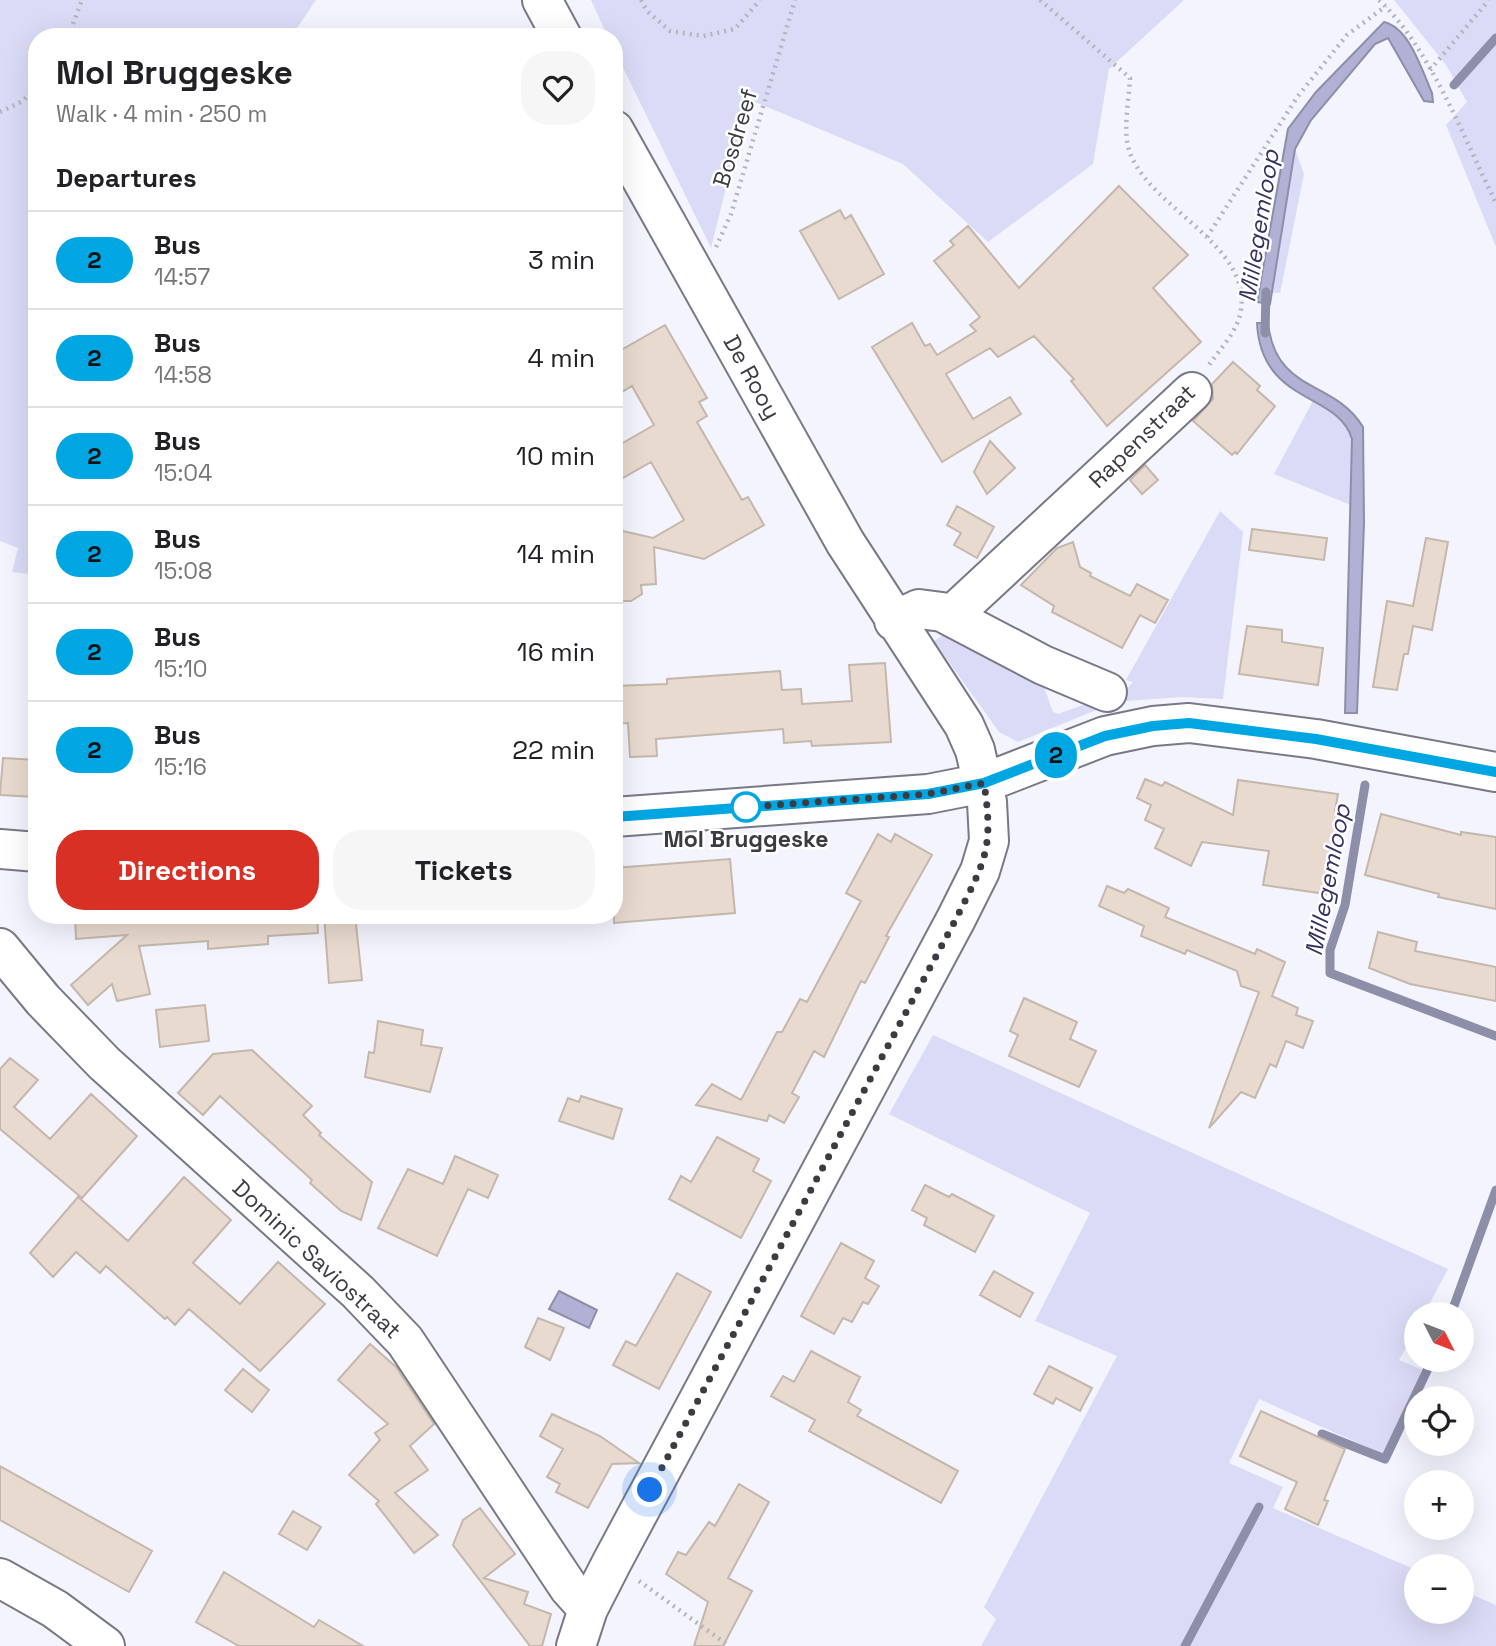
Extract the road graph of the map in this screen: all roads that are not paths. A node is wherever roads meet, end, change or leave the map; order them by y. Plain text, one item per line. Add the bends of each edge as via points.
1 (542, 0) edge
2 (557, 28) edge
3 (623, 146) edge
4 (1192, 392) road end
5 (951, 616) junction
6 (894, 621) junction
7 (1107, 692) dead end
8 (1496, 772) edge
9 (984, 783) junction
10 (623, 816) edge
11 (0, 849) edge
12 (28, 851) edge
13 (0, 948) edge
14 (0, 1577) edge
15 (588, 1609) junction
16 (105, 1646) edge
17 (576, 1646) edge

1 - 2 street
3 - 6 street, De Rooy
4 - 5 street, Rapenstraat
5 - 6 street via 919,609
5 - 7 street via 1043,665
6 - 9 street, De Rooy via 964,725
8 - 9 street via 1316,739 1189,723 1105,736
9 - 10 street via 928,794
9 - 15 street, De Rooy via 990,832 980,871
11 - 12 street
13 - 15 street, Dominic Saviostraat via 104,1063 358,1292 405,1341 569,1588
14 - 16 street
15 - 17 street, De Rooy

